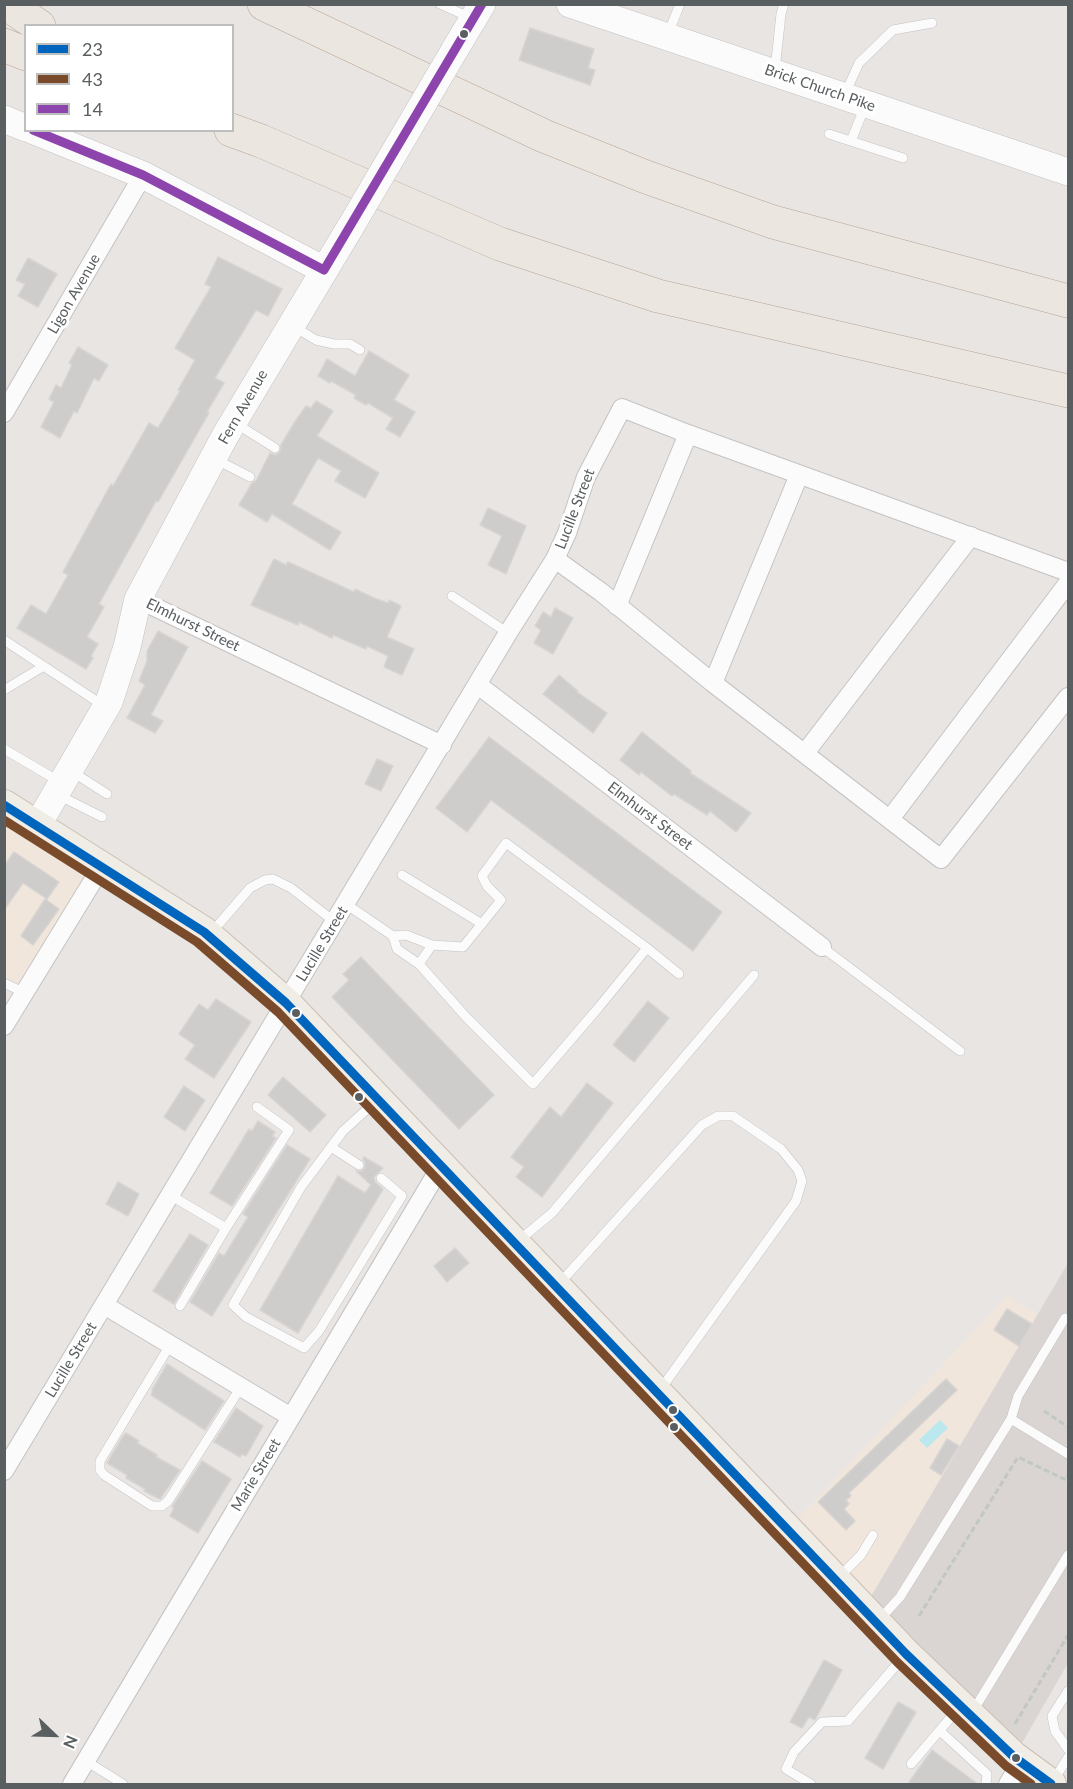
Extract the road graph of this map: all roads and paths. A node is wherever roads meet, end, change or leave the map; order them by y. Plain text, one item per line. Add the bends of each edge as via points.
1 (7, 4) edge
2 (264, 4) edge
3 (440, 4) edge
4 (570, 4) edge
5 (680, 4) edge
6 (784, 4) edge
7 (478, 12) edge
8 (932, 23) dead end
9 (36, 24) edge
10 (667, 36) junction
11 (4, 45) edge
12 (24, 53) edge
13 (775, 72) junction
14 (855, 100) junction
15 (4, 119) edge
16 (24, 127) edge
17 (38, 132) edge
18 (242, 132) edge
19 (829, 134) dead end
20 (851, 141) junction
21 (903, 158) dead end
22 (1068, 172) edge
23 (143, 175) junction
24 (324, 270) junction
25 (1068, 301) edge
26 (291, 325) junction
27 (360, 350) dead end
28 (1068, 391) edge
29 (4, 412) edge
30 (233, 422) junction
31 (688, 434) junction
32 (275, 448) dead end
33 (213, 458) junction
34 (799, 475) junction
35 (250, 477) dead end
36 (971, 536) junction
37 (555, 559) junction
38 (1068, 572) edge
39 (1068, 583) edge
40 (452, 596) dead end
41 (138, 599) junction
42 (617, 606) junction
43 (508, 633) junction
44 (4, 639) edge
45 (44, 666) junction
46 (713, 683) junction
47 (478, 685) junction
48 (4, 690) edge
49 (1068, 697) edge
50 (106, 707) junction
51 (442, 745) junction
52 (4, 749) edge
53 (805, 753) junction
54 (62, 782) junction
55 (107, 794) dead end
56 (4, 805) edge
57 (102, 817) dead end
58 (890, 819) junction
59 (37, 826) junction
60 (102, 866) junction
61 (402, 875) dead end
62 (346, 904) junction
63 (335, 922) junction
64 (482, 924) junction
65 (209, 936) junction
66 (393, 936) junction
67 (432, 945) junction
68 (822, 946) joint
69 (647, 948) junction
70 (419, 964) junction
71 (679, 974) dead end
72 (754, 975) dead end
73 (4, 983) edge
74 (25, 993) junction
75 (286, 1003) junction
76 (4, 1026) edge
77 (960, 1051) dead end
78 (378, 1100) junction
79 (257, 1107) dead end
80 (331, 1147) junction
81 (358, 1165) dead end
82 (441, 1166) junction
83 (381, 1178) dead end
84 (170, 1196) junction
85 (226, 1228) junction
86 (515, 1244) junction
87 (556, 1287) junction
88 (104, 1305) junction
89 (180, 1306) dead end
90 (1065, 1318) dead end
91 (171, 1345) junction
92 (241, 1387) junction
93 (657, 1394) junction
94 (1044, 1412) dead end
95 (291, 1417) junction
96 (1011, 1419) junction
97 (1068, 1426) edge
98 (1068, 1454) edge
99 (4, 1471) edge
100 (1068, 1476) edge
101 (873, 1535) dead end
102 (1068, 1554) edge
103 (835, 1581) junction
104 (919, 1616) dead end
105 (876, 1624) junction
106 (1068, 1635) edge
107 (906, 1654) junction
108 (1068, 1691) edge
109 (965, 1710) junction
110 (1015, 1724) dead end
111 (940, 1731) junction
112 (1068, 1749) edge
113 (1068, 1757) edge
114 (86, 1761) junction
115 (911, 1764) dead end
116 (1014, 1773) edge
117 (72, 1785) edge
118 (123, 1785) edge
119 (811, 1785) edge
120 (986, 1785) edge
121 (1051, 1785) edge

1 - 9 highway
2 - 25 highway via 544,136 646,177 773,222
3 - 7 lane
4 - 10 street, Brick Church Pike
5 - 10 lane
6 - 13 lane
7 - 24 street, Fern Avenue, bridge
8 - 14 lane via 893,30 859,63
10 - 13 street, Brick Church Pike
11 - 12 highway
13 - 14 street, Brick Church Pike
14 - 20 lane
14 - 22 street, Brick Church Pike
15 - 16 street
17 - 23 street
18 - 28 highway via 500,244 658,296
19 - 20 lane
20 - 21 lane
23 - 24 street
23 - 29 street, Ligon Avenue
24 - 26 street, Fern Avenue
26 - 27 lane via 316,340 350,344
26 - 30 street, Fern Avenue
30 - 32 lane
30 - 33 street, Fern Avenue
31 - 34 street
31 - 37 street, Lucille Street via 621,408 586,477
31 - 42 street
33 - 35 lane
33 - 41 street, Fern Avenue
34 - 36 street
34 - 46 street
36 - 38 street
36 - 53 street
37 - 42 street
37 - 43 street, Lucille Street
39 - 58 street
40 - 43 lane
41 - 50 street, Fern Avenue via 127,648
41 - 51 street, Elmhurst Street
42 - 46 street
43 - 47 street, Lucille Street
44 - 45 lane
45 - 48 lane
45 - 50 lane
46 - 53 street
47 - 51 street, Lucille Street
47 - 68 street, Elmhurst Street
49 - 58 street via 941,859
50 - 54 street, Fern Avenue
51 - 62 street, Lucille Street
52 - 54 lane
53 - 58 street
54 - 55 lane
54 - 57 lane
54 - 59 street, Fern Avenue
56 - 59 main road
59 - 60 main road
60 - 65 main road
60 - 74 street
61 - 64 lane
62 - 63 street, Lucille Street
62 - 66 lane
63 - 65 lane via 273,879 250,888
63 - 75 street, Lucille Street
64 - 67 lane via 463,947
64 - 69 lane via 501,900 482,876 507,843
65 - 75 main road
66 - 67 lane via 406,935
66 - 70 lane via 397,949
67 - 70 lane
68 - 77 lane
69 - 70 lane via 533,1084
69 - 71 lane
72 - 86 lane via 552,1213
73 - 74 lane
74 - 76 street
75 - 78 main road
75 - 84 street, Lucille Street
78 - 80 lane via 342,1131
78 - 82 main road
79 - 85 lane via 289,1130
80 - 81 lane
80 - 83 lane via 301,1187 232,1305 246,1317 304,1348 402,1196
82 - 86 main road
82 - 95 street, Marie Street
84 - 85 lane
84 - 88 street, Lucille Street
85 - 89 lane
86 - 87 main road
87 - 93 main road
87 - 93 lane via 702,1125 718,1116 733,1116 781,1149 802,1181 796,1201
88 - 91 street
88 - 99 street, Lucille Street
90 - 96 lane via 1018,1396
91 - 92 street
91 - 92 lane via 100,1461 104,1475 152,1506 168,1501
92 - 95 street
93 - 103 main road
94 - 97 path
95 - 114 street, Marie Street
96 - 98 lane
96 - 105 lane via 900,1597
100 - 104 path via 1066,1480 1018,1457
101 - 103 lane via 861,1555
102 - 109 lane
103 - 105 main road
105 - 107 main road
106 - 110 path
107 - 109 main road
107 - 119 lane via 848,1721 822,1722 794,1752 786,1769
108 - 112 lane via 1052,1716 1055,1731
109 - 111 lane
109 - 116 main road
111 - 115 lane
111 - 120 lane via 987,1774
113 - 121 lane
114 - 117 street, Marie Street
114 - 118 lane
116 - 121 main road

